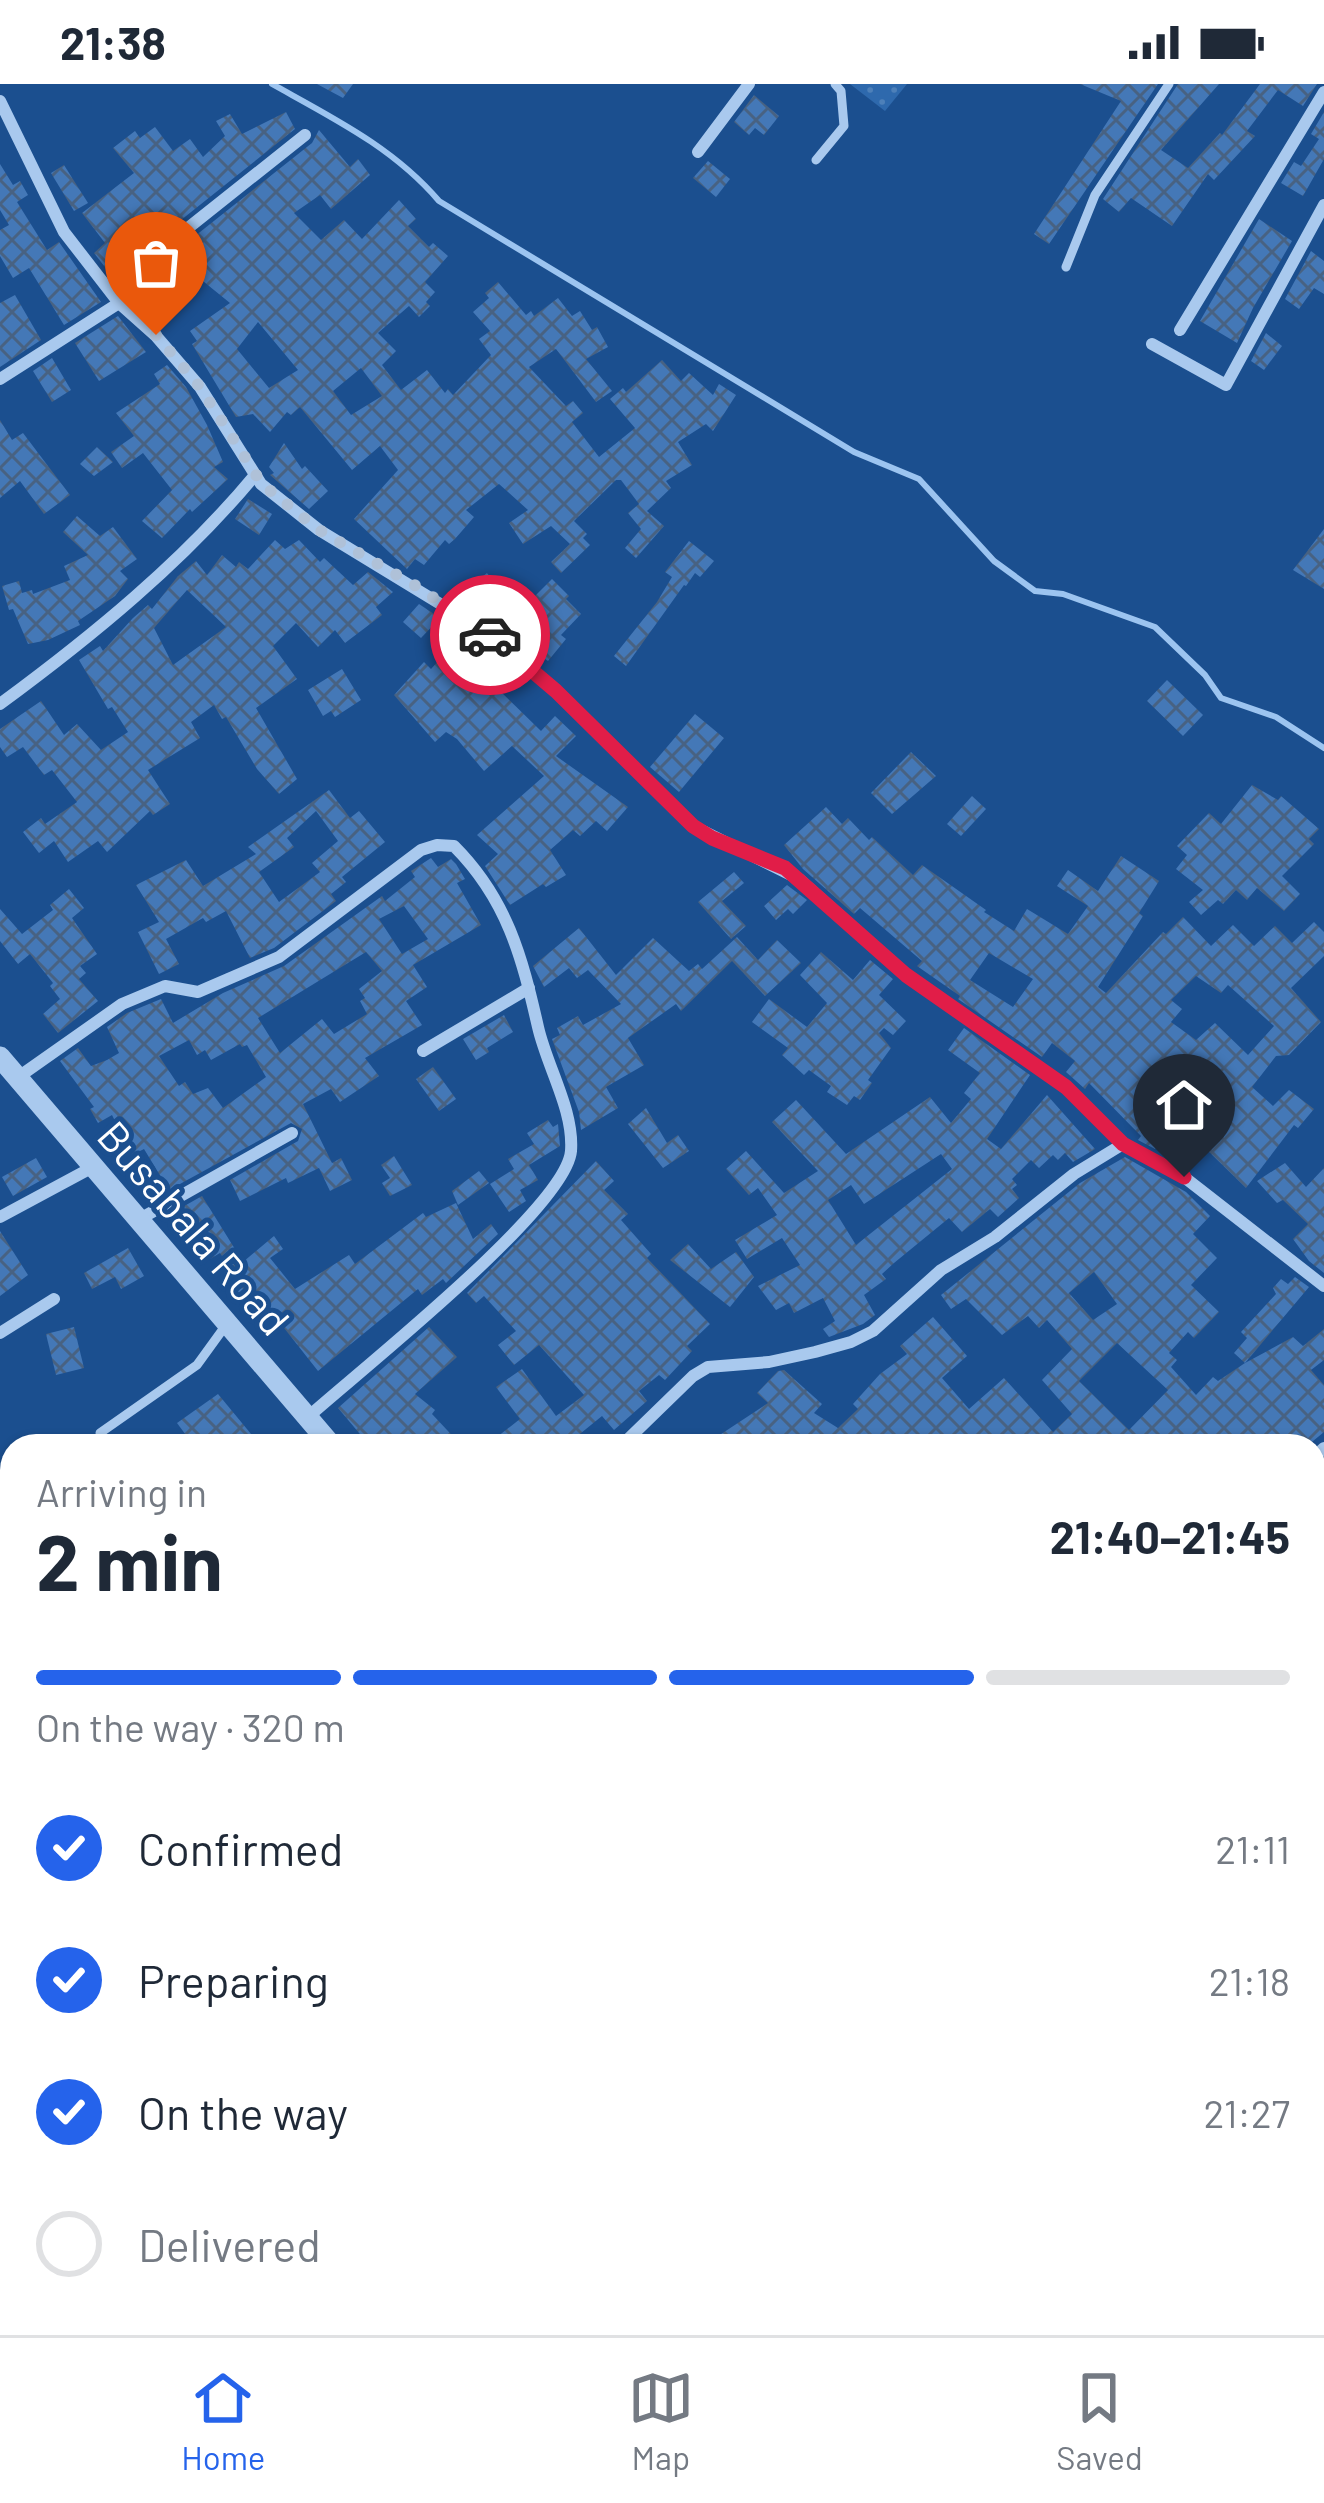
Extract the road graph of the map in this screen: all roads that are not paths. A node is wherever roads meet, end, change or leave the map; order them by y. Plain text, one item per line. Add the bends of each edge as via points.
1 (749, 84) edge
2 (835, 84) edge
3 (1169, 84) edge
4 (1324, 92) edge
5 (0, 101) edge
6 (304, 134) dead end
7 (698, 152) dead end
8 (816, 160) dead end
9 (1324, 206) edge
10 (1066, 267) dead end
11 (119, 303) junction
12 (1180, 330) dead end
13 (1152, 344) dead end
14 (0, 379) edge
15 (255, 476) junction
16 (0, 704) edge
17 (529, 988) junction
18 (423, 1051) dead end
19 (0, 1058) edge
20 (17, 1078) junction
21 (292, 1133) dead end
22 (1123, 1144) junction
23 (93, 1167) junction
24 (0, 1217) edge
25 (138, 1220) junction
26 (1324, 1286) edge
27 (54, 1299) dead end
28 (226, 1324) junction
29 (0, 1333) edge
30 (308, 1417) junction
31 (100, 1433) dead end
32 (322, 1434) edge
33 (634, 1434) edge

1 - 7 street
2 - 8 lane via 844,126
3 - 10 lane via 1095,195
4 - 12 street
5 - 11 street via 64,232
6 - 11 street via 183,232
9 - 13 street via 1226,385
11 - 14 street
11 - 15 street via 200,387
15 - 16 street via 70,652
15 - 22 street via 319,530 483,630 693,826 799,879 906,975 1066,1087
17 - 18 street
17 - 20 street via 520,948 481,876 454,846 437,845 279,957 198,992 165,986 122,1004
17 - 30 street via 568,1119 571,1153 563,1175 518,1230
19 - 20 street, Busabala Road
20 - 23 street, Busabala Road
21 - 25 street
22 - 26 street via 1184,1177
22 - 33 street via 940,1270 874,1331 769,1362 707,1367
23 - 24 street
23 - 25 street, Busabala Road
25 - 28 street, Busabala Road
27 - 29 street
28 - 30 street, Busabala Road
28 - 31 lane via 197,1365
30 - 32 street, Busabala Road

